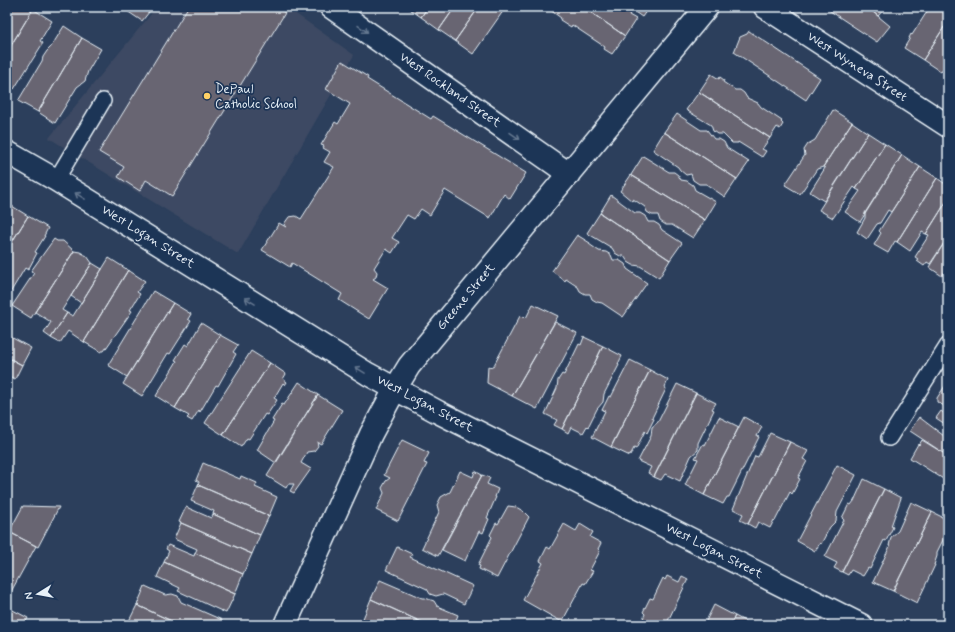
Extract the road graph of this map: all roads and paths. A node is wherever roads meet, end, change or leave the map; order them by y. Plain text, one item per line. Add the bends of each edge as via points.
1 (331, 7) edge
2 (707, 7) edge
3 (766, 7) edge
4 (103, 101) dead end
5 (948, 126) edge
6 (7, 152) edge
7 (568, 174) junction
8 (56, 180) junction
9 (948, 345) edge
10 (395, 389) junction
11 (889, 438) dead end
12 (285, 625) edge
13 (861, 625) edge

1 -> 7 street, West Rockland Street
2 - 7 street, Greene Street
3 - 5 street, West Wyneva Street
4 - 8 lane
6 - 8 street, West Logan Street
7 - 10 street, Greene Street via 424,347
10 -> 8 street, West Logan Street
9 - 11 lane
10 - 12 street, Greene Street via 371,434
10 - 13 street, West Logan Street

